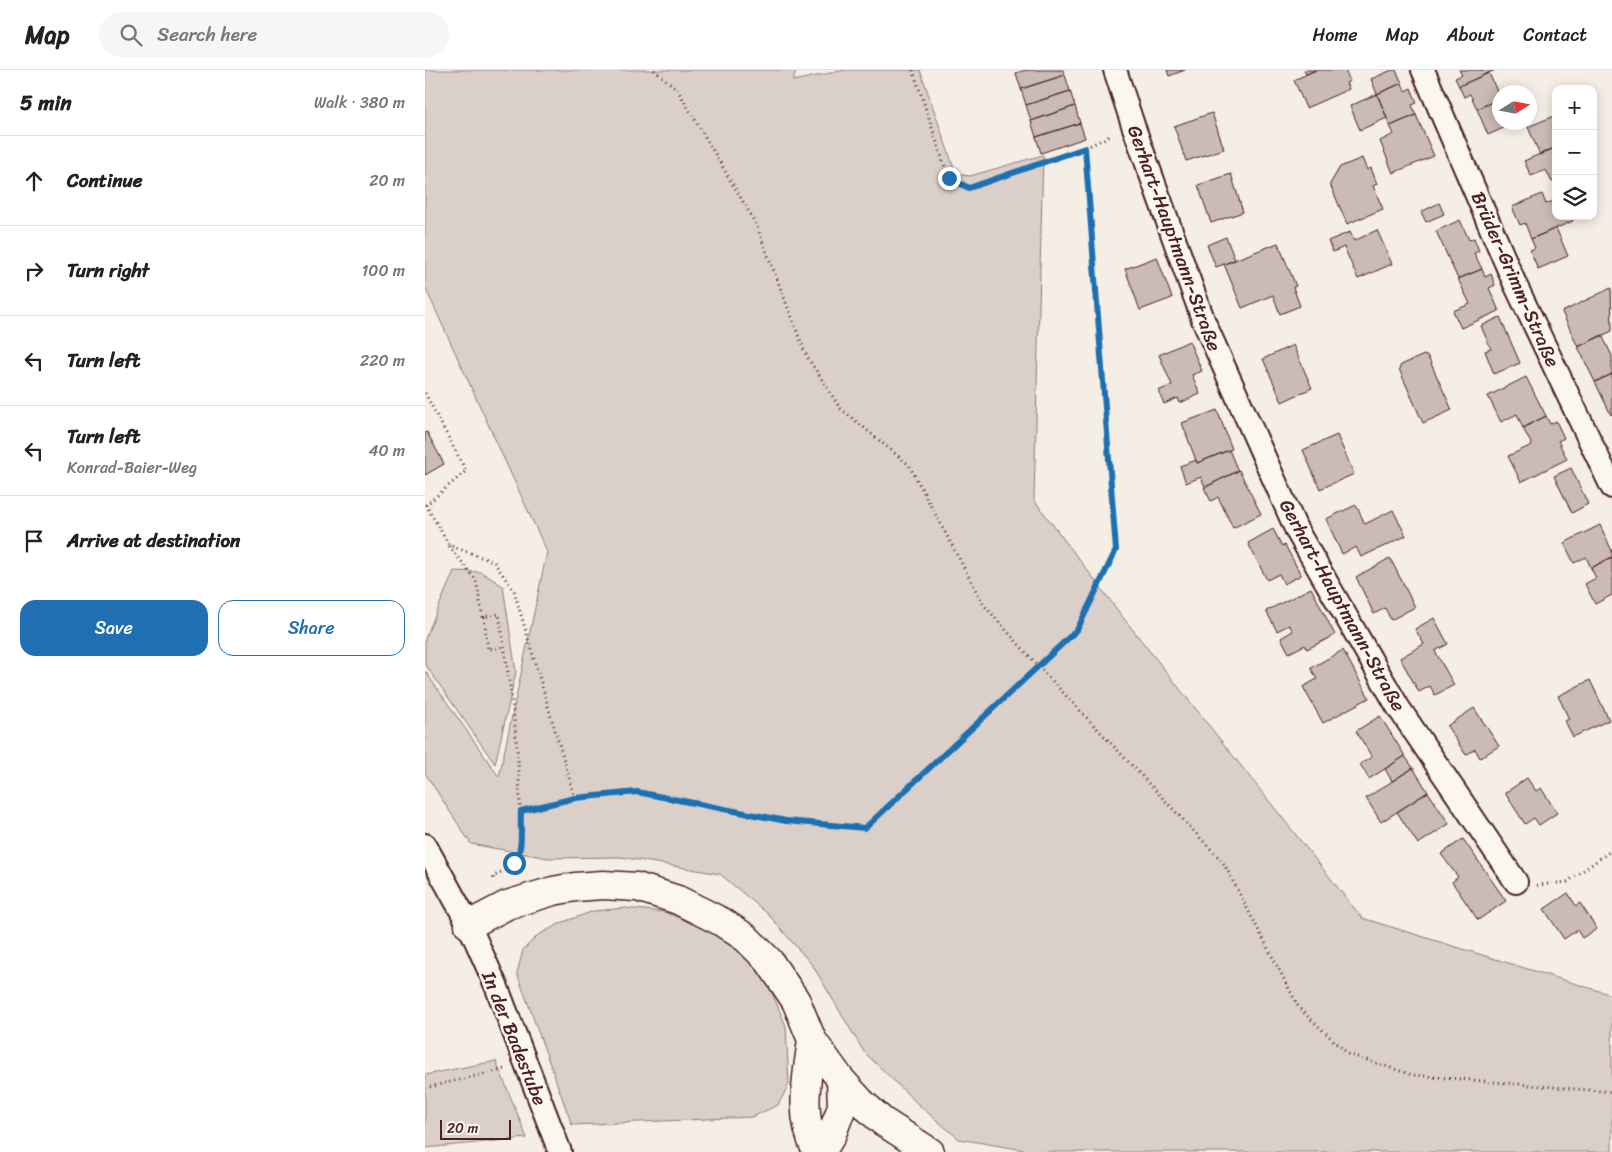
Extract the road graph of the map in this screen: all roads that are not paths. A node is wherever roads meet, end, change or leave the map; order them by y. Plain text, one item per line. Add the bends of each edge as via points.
1 (1115, 70) edge
2 (1423, 70) edge
3 (1612, 487) edge
4 (425, 845) edge
5 (1516, 882) road end
6 (469, 925) junction
7 (812, 1040) junction
8 (841, 1080) junction
9 (560, 1152) edge
10 (817, 1152) edge
11 (821, 1152) edge
12 (930, 1152) edge

1 - 5 street, Gerhart-Hauptmann-Straße via 1204,322 1297,531 1399,708
2 - 3 street, Brüder-Grimm-Straße via 1515,284
4 - 6 street, In der Badestube
6 - 7 main road via 507,905 553,891 603,885 637,887 678,900 746,938 769,961 796,1001
6 - 9 street, In der Badestube via 497,988
7 - 8 main road
7 - 10 main road via 805,1089 807,1125
8 - 11 main road via 842,1108
8 - 12 main road via 882,1121

